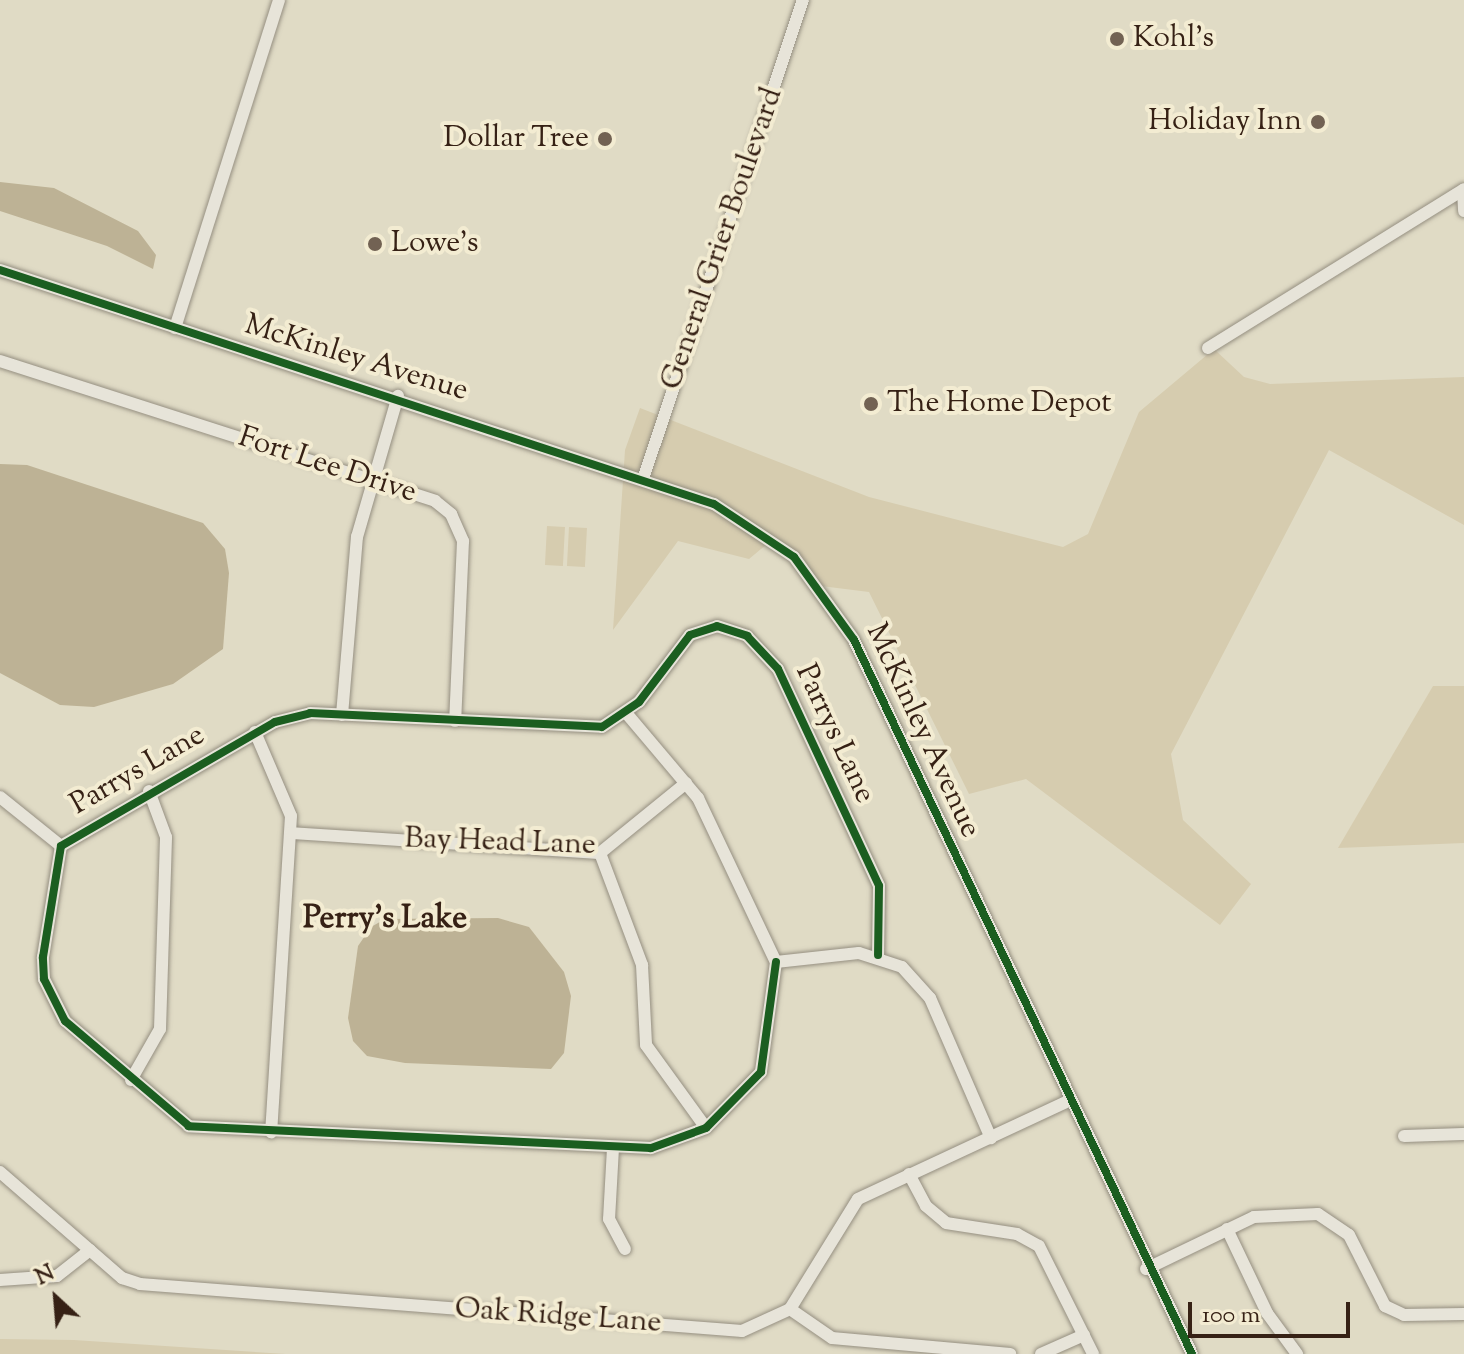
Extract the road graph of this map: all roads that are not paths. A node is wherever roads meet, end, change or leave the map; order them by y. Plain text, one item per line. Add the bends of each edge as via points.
1 (279, 0) edge
2 (803, 0) edge
3 (1464, 190) edge
4 (1464, 211) edge
5 (0, 270) edge
6 (175, 328) junction
7 (1208, 348) dead end
8 (0, 361) edge
9 (398, 396) junction
10 (643, 479) junction
11 (374, 480) junction
12 (627, 714) junction
13 (342, 715) junction
14 (455, 721) junction
15 (255, 732) junction
16 (686, 783) junction
17 (149, 791) junction
18 (0, 797) edge
19 (291, 833) junction
20 (61, 846) junction
21 (600, 853) junction
22 (878, 955) junction
23 (776, 962) junction
24 (131, 1080) junction
25 (1068, 1101) junction
26 (706, 1128) junction
27 (271, 1132) junction
28 (1464, 1134) edge
29 (1404, 1136) dead end
30 (991, 1138) junction
31 (613, 1148) junction
32 (0, 1172) edge
33 (909, 1174) junction
34 (1227, 1229) junction
35 (625, 1249) dead end
36 (90, 1250) junction
37 (1146, 1269) junction
38 (0, 1280) edge
39 (790, 1309) junction
40 (1464, 1314) edge
41 (1084, 1335) junction
42 (1010, 1354) edge
43 (1041, 1354) edge
44 (1093, 1354) edge
45 (1192, 1354) edge
46 (1297, 1354) edge

1 - 6 street
2 - 10 street, General Grier Boulevard
3 - 4 street
3 - 7 street
5 - 6 street, McKinley Avenue
6 - 9 street, McKinley Avenue
8 - 11 street, Fort Lee Drive
9 - 10 street, McKinley Avenue
9 - 11 street
10 - 25 street, McKinley Avenue via 748,520 828,597
11 - 13 street via 353,561
11 - 14 street, Fort Lee Drive via 435,501 460,531
12 - 14 street, Parrys Lane via 602,727
12 - 16 street
12 - 22 street, Parrys Lane via 680,645 703,629 733,629 765,650 879,886
13 - 14 street, Parrys Lane
13 - 15 street, Parrys Lane via 291,715
15 - 17 street, Parrys Lane
15 - 19 street via 286,794
16 - 21 street, Bay Head Lane
16 - 23 street
17 - 20 street, Parrys Lane
17 - 24 street via 166,837 160,1029
18 - 20 street
19 - 21 street, Bay Head Lane
19 - 27 street
20 - 24 street, Parrys Lane via 50,879 44,979 65,1021
21 - 26 street via 642,965 646,1045
22 - 23 street
22 - 30 street via 902,967 930,998
23 - 26 street, Parrys Lane via 761,1072
24 - 27 street, Parrys Lane via 189,1126
25 - 30 street
25 - 37 street, McKinley Avenue
26 - 31 street, Parrys Lane via 667,1147
27 - 31 street, Parrys Lane
28 - 29 street
30 - 33 street
31 - 35 street via 609,1219
32 - 36 street, Oak Ridge Lane
33 - 39 street via 845,1212
33 - 41 street via 926,1206 946,1223 1017,1234 1039,1246
34 - 37 street
34 - 40 street via 1263,1216 1318,1214 1349,1235 1385,1306 1404,1315
34 - 46 street via 1267,1313
36 - 38 street via 57,1276
36 - 39 street, Oak Ridge Lane via 122,1278 165,1289 742,1331
37 - 45 street, McKinley Avenue
39 - 42 street via 832,1338
41 - 43 street
41 - 44 street

